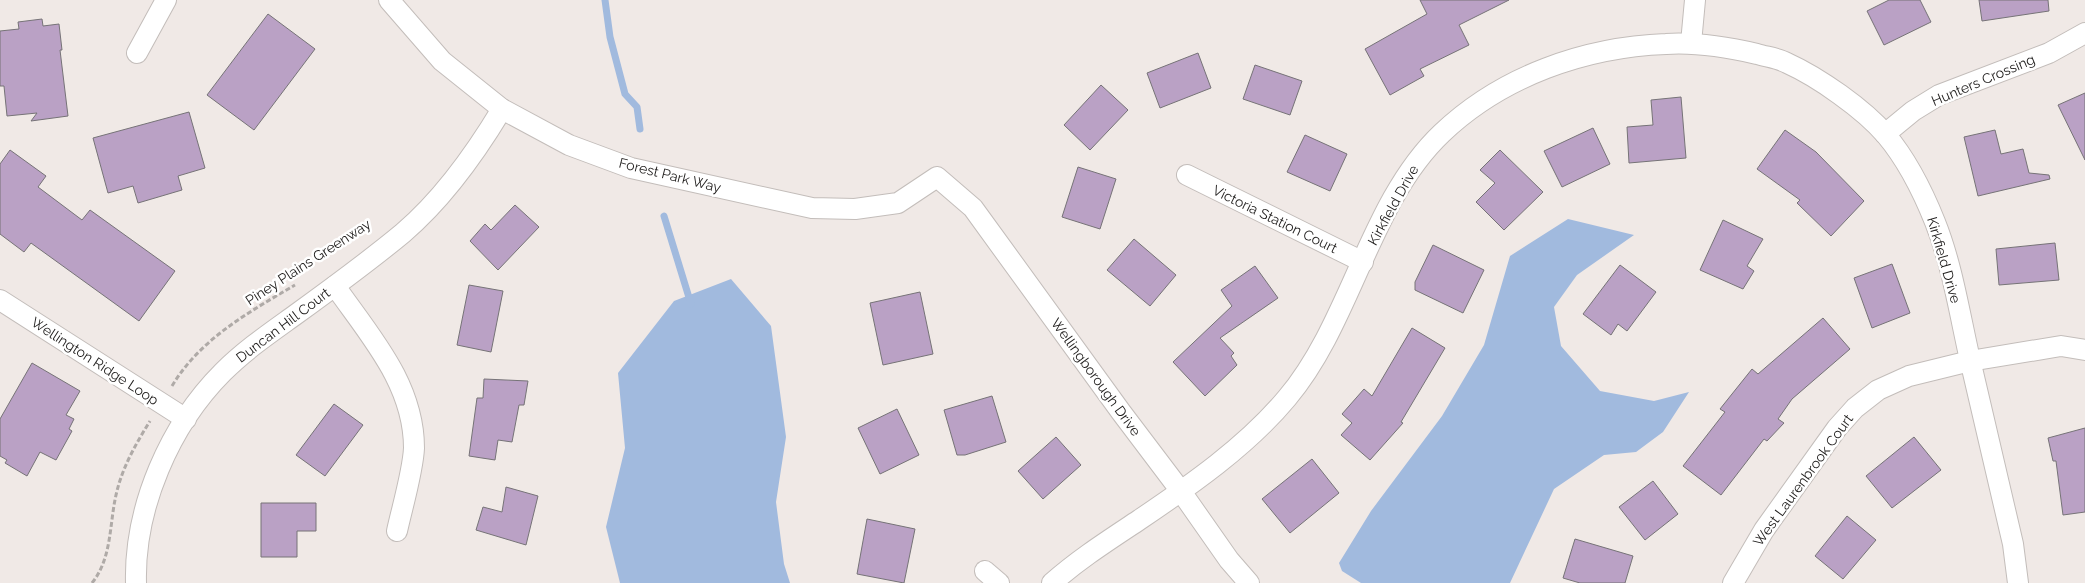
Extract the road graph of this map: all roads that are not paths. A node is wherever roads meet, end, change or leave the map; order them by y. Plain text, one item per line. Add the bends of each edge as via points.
1 (166, 0) edge
2 (389, 0) edge
3 (1695, 0) edge
4 (2085, 33) edge
5 (1691, 42) junction
6 (137, 53) dead end
7 (502, 109) junction
8 (1885, 134) junction
9 (1187, 175) dead end
10 (937, 177) joint
11 (1363, 262) junction
12 (335, 286) junction
13 (2, 305) edge
14 (2085, 350) edge
15 (1970, 361) junction
16 (186, 419) junction
17 (1180, 490) junction
18 (397, 531) dead end
19 (136, 583) edge
20 (1052, 583) edge
21 (1249, 583) edge
22 (1733, 583) edge
23 (2018, 583) edge

1 - 6 street
2 - 7 street, Forest Park Way via 442,61
3 - 5 street
4 - 8 street, Hunters Crossing via 2049,53 1939,95
5 - 8 street, Kirkfield Drive via 1785,61 1841,95
5 - 11 street, Kirkfield Drive via 1600,51 1542,69 1476,105 1442,133 1418,160 1395,195
7 - 10 street, Forest Park Way via 569,145 631,168 812,208 855,209 898,203
7 - 12 street, Duncan Hill Court via 433,204 404,232
8 - 15 street, Kirkfield Drive via 1911,172 1937,225
9 - 11 street, Victoria Station Court
10 - 17 street, Wellingborough Drive via 973,208
11 - 17 street, Kirkfield Drive via 1315,358 1288,397 1256,431
12 - 16 street, Duncan Hill Court via 242,355 207,390
12 - 18 street via 389,363 408,403 414,449
13 - 16 street, Wellington Ridge Loop
14 - 15 street, West Laurenbrook Court via 2061,346
15 - 22 street, West Laurenbrook Court via 1909,376 1878,390 1855,408 1764,530
15 - 23 street, Kirkfield Drive via 2013,544
16 - 19 street, Duncan Hill Court via 149,492 141,522
17 - 20 street, Kirkfield Drive
17 - 21 street, Wellingborough Drive

